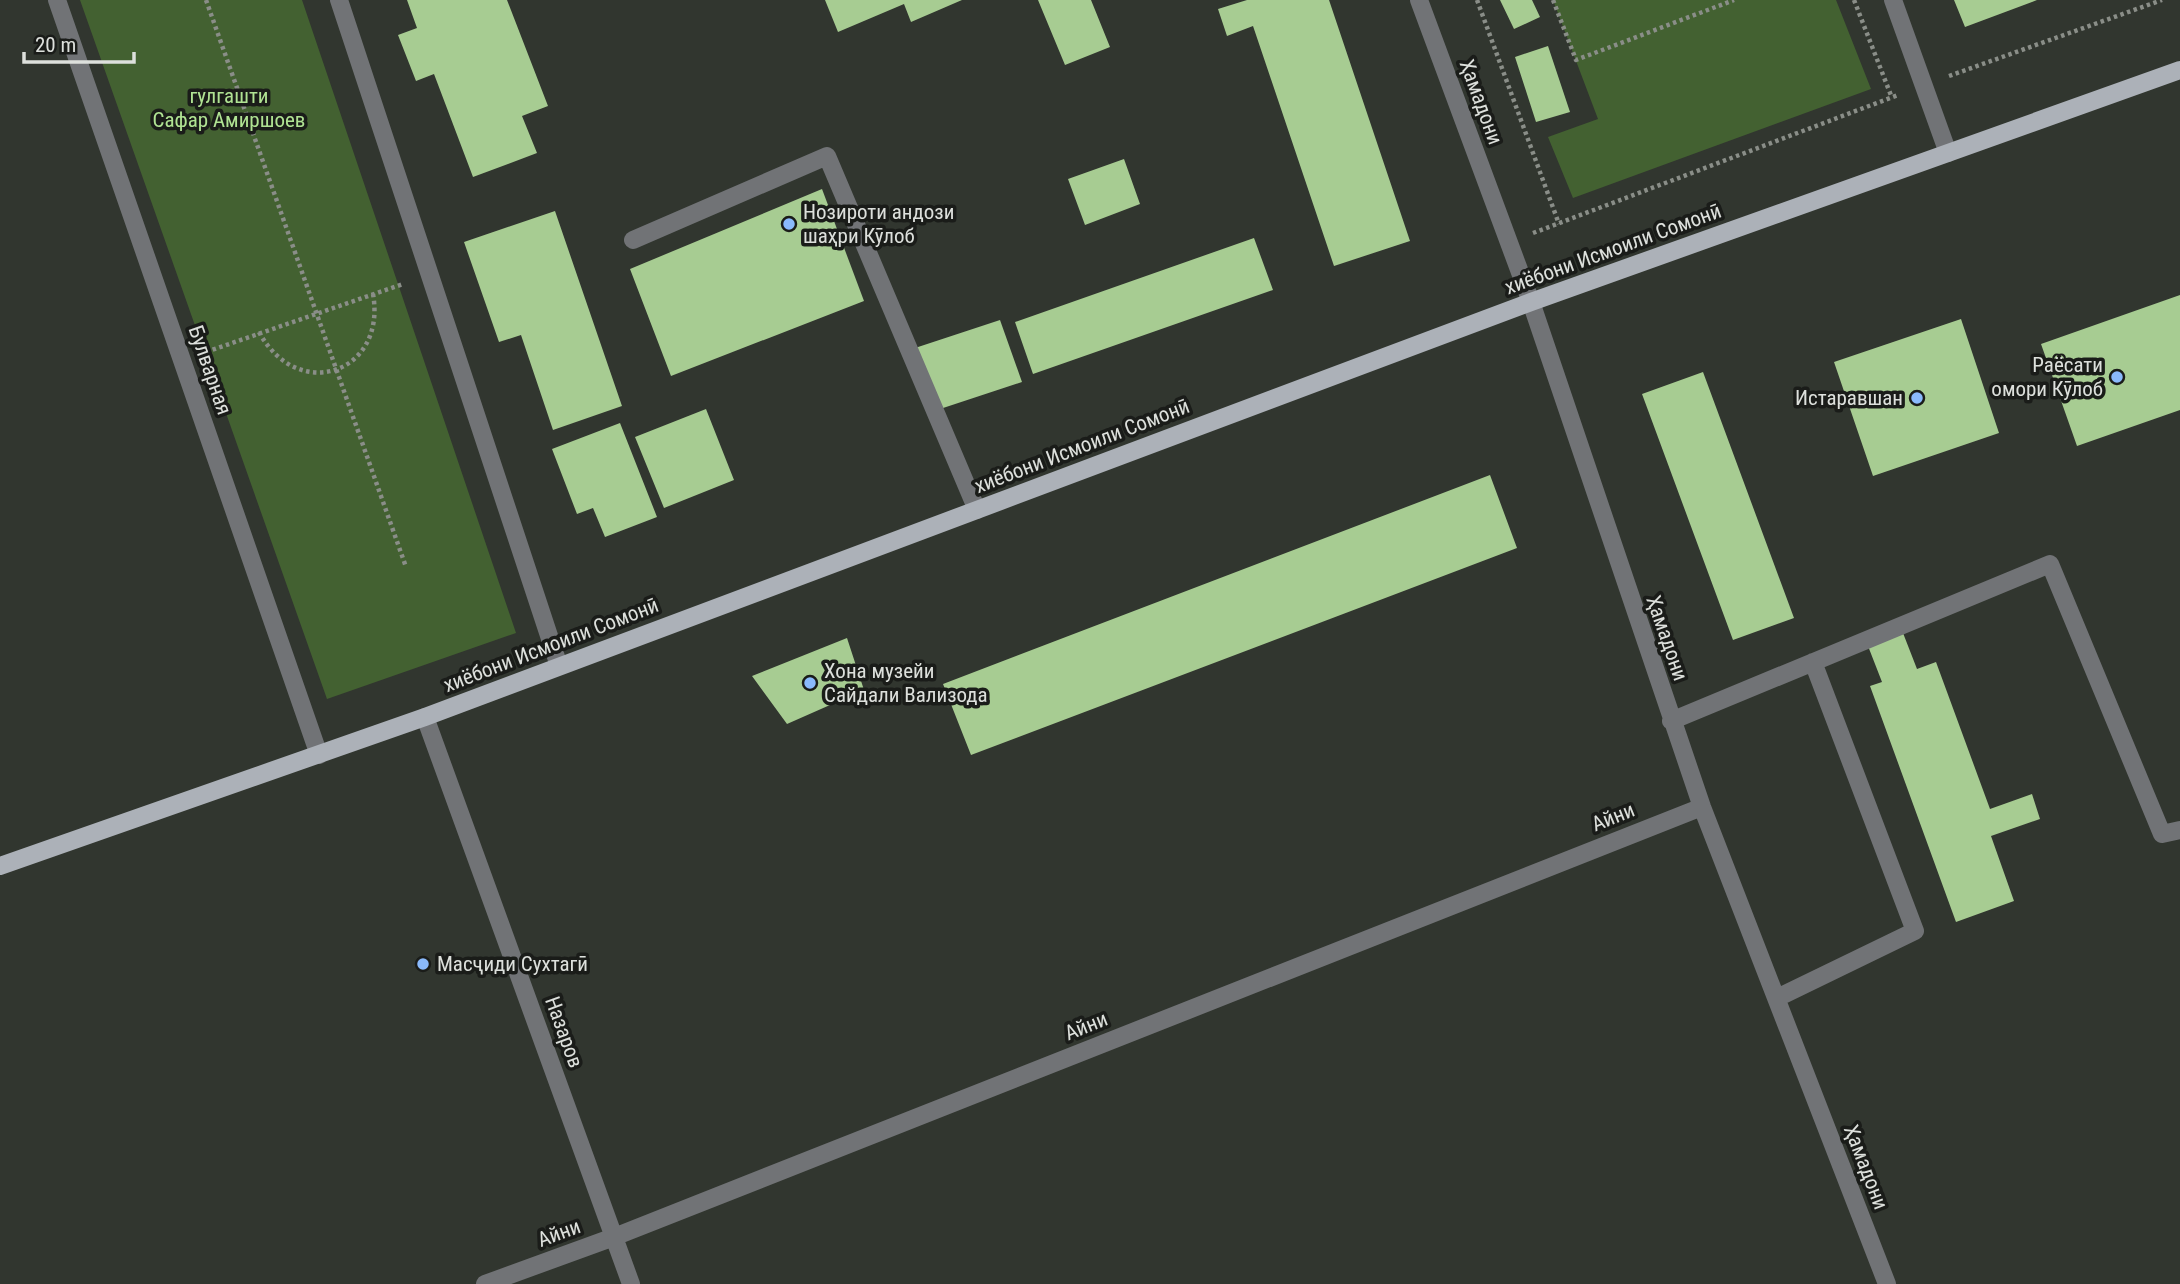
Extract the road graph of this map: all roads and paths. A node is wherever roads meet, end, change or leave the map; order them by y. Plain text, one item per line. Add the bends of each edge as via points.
1 (57, 0) edge
2 (206, 0) edge
3 (339, 0) edge
4 (1419, 0) edge
5 (1477, 0) edge
6 (1553, 0) edge
7 (1734, 0) edge
8 (1854, 0) edge
9 (1893, 0) edge
10 (2162, 0) edge
11 (2180, 70) edge
12 (1923, 86) junction
13 (1892, 98) junction
14 (1948, 153) junction
15 (1559, 224) junction
16 (633, 240) dead end
17 (1507, 242) junction
18 (431, 276) junction
19 (373, 294) junction
20 (1531, 302) junction
21 (315, 313) junction
22 (259, 332) junction
23 (182, 360) junction
24 (335, 370) junction
25 (977, 510) junction
26 (406, 567) dead end
27 (1812, 662) junction
28 (559, 666) junction
29 (425, 717) junction
30 (1671, 721) junction
31 (320, 755) junction
32 (1702, 807) junction
33 (2180, 830) edge
34 (0, 866) edge
35 (1777, 998) junction
36 (614, 1237) junction
37 (485, 1284) edge
38 (631, 1284) edge
39 (1887, 1284) edge

1 - 23 street, Булварная
2 - 21 path
3 - 18 street
4 - 17 street, Ҳамадони
5 - 15 path
6 - 7 path via 1576,60
8 - 13 path
9 - 12 street
10 - 12 path
11 - 14 main road, хиёбони Исмоили Сомонӣ
12 - 13 path
12 - 14 street
13 - 15 path
14 - 20 main road, хиёбони Исмоили Сомонӣ
15 - 17 path
16 - 25 street via 827,156
17 - 20 street, Ҳамадони
18 - 19 path
18 - 28 street
19 - 21 path
19 - 24 path via 376,312 369,339 352,361
20 - 25 main road, хиёбони Исмоили Сомонӣ
20 - 30 street, Ҳамадони
21 - 22 path
21 - 24 path
22 - 23 path
22 - 24 path via 281,362 317,373
23 - 31 street, Булварная
24 - 26 path
25 - 28 main road, хиёбони Исмоили Сомонӣ
27 - 30 street
27 - 33 street via 2050,564 2162,834
27 - 35 street via 1915,931
28 - 29 main road, хиёбони Исмоили Сомонӣ
29 - 31 main road, хиёбони Исмоили Сомонӣ
29 - 36 street, Назаров
30 - 32 street, Ҳамадони
31 - 34 main road, хиёбони Исмоили Сомонӣ
32 - 35 street, Ҳамадони
32 - 36 street, Айни
35 - 39 street, Ҳамадони
36 - 37 street, Айни
36 - 38 street, Назаров

